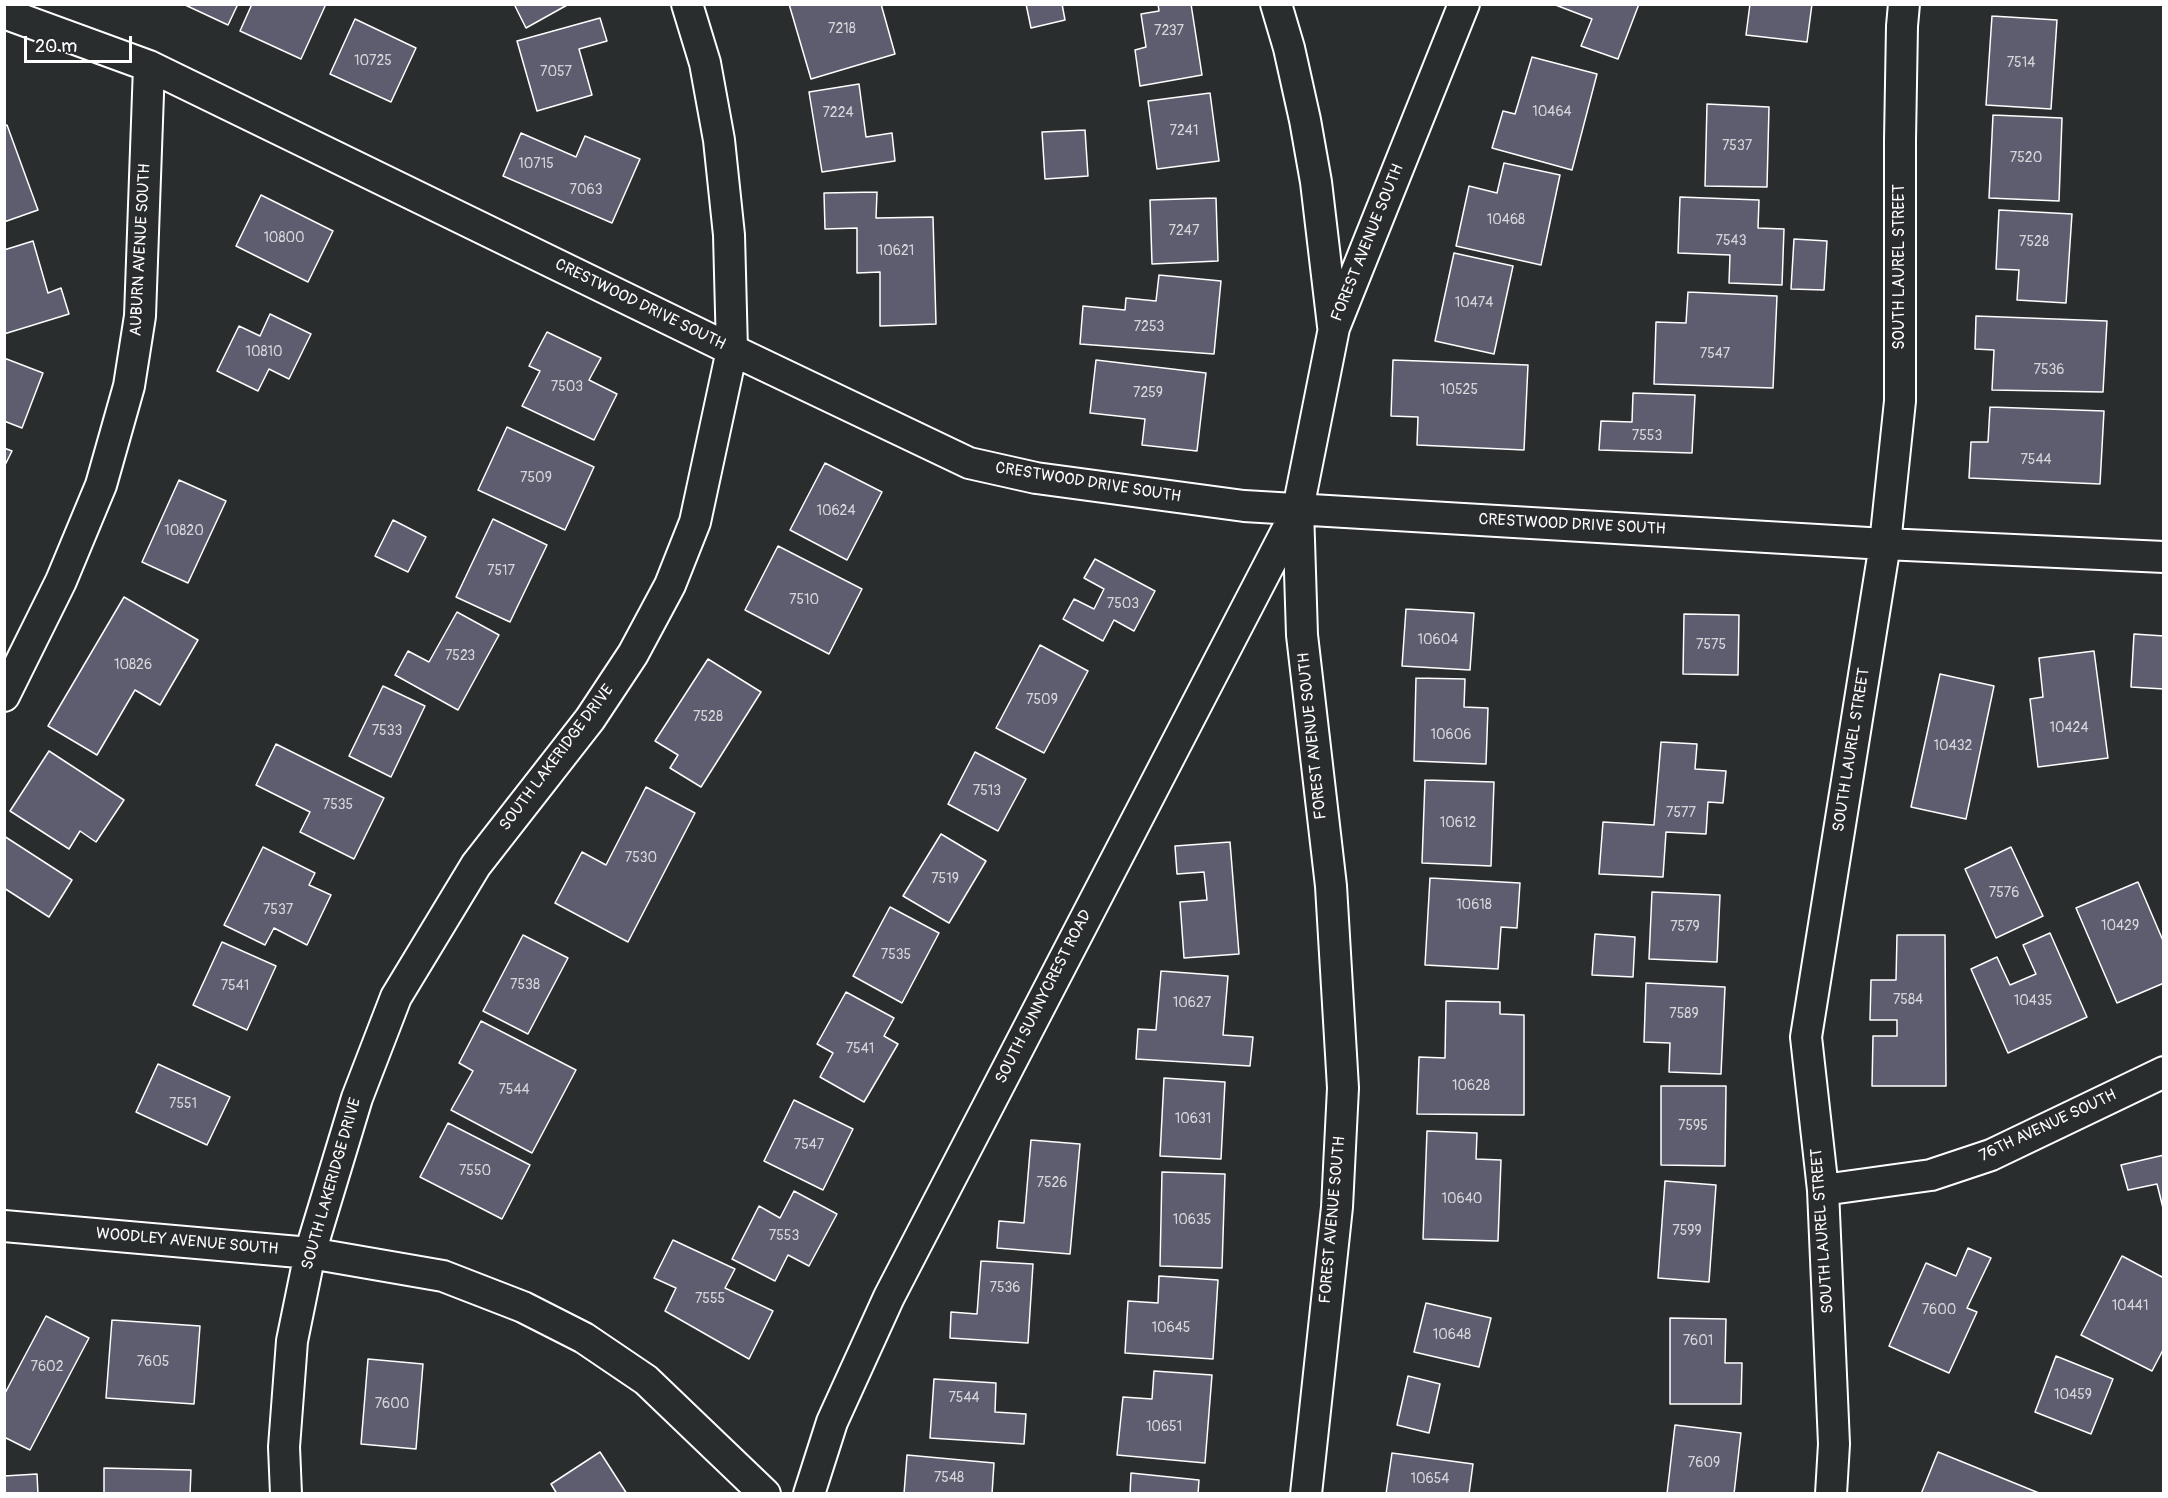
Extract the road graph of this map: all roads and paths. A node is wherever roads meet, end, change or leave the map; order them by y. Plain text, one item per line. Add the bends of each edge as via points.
1 (687, 4) edge
2 (1276, 4) edge
3 (1464, 4) edge
4 (1904, 4) edge
5 (4, 13) edge
6 (149, 66) junction
7 (1334, 328) junction
8 (732, 350) junction
9 (1298, 509) junction
10 (1885, 544) junction
11 (2163, 557) edge
12 (4, 696) edge
13 (2163, 1072) edge
14 (1823, 1190) junction
15 (4, 1226) edge
16 (310, 1253) junction
17 (286, 1494) edge
18 (765, 1494) edge
19 (808, 1494) edge
20 (1306, 1494) edge
21 (1831, 1494) edge

1 - 8 street, SOUTH LAKERIDGE DRIVE via 705,63 719,140 729,234
2 - 7 street via 1305,120
3 - 7 street, FOREST AVENUE SOUTH
4 - 10 street, SOUTH LAUREL STREET via 1900,401
5 - 6 street, CRESTWOOD DRIVE SOUTH
6 - 8 street, CRESTWOOD DRIVE SOUTH
6 - 12 street, AUBURN AVENUE SOUTH via 140,316 129,386 101,485 62,581
7 - 9 street, FOREST AVENUE SOUTH
8 - 9 street, CRESTWOOD DRIVE SOUTH via 969,463 1036,478 1244,506
8 - 16 street, SOUTH LAKERIDGE DRIVE via 695,522 670,585 633,654 590,719 476,865 396,997 357,1098
9 - 10 street, CRESTWOOD DRIVE SOUTH
9 - 19 street, SOUTH SUNNYCREST ROAD via 889,1297 832,1422
9 - 20 street, FOREST AVENUE SOUTH via 1302,634 1330,886 1343,1088 1337,1207
10 - 11 street, CRESTWOOD DRIVE SOUTH
10 - 14 street, SOUTH LAUREL STREET via 1806,1037
13 - 14 street, 76TH AVENUE SOUTH via 1991,1155 1931,1175
14 - 21 street, SOUTH LAUREL STREET via 1834,1444
15 - 16 street, WOODLEY AVENUE SOUTH
16 - 17 street, SOUTH LAKERIDGE DRIVE via 292,1341 284,1447
16 - 18 street, WOODLEY AVENUE SOUTH via 443,1276 523,1307 584,1338 646,1380

